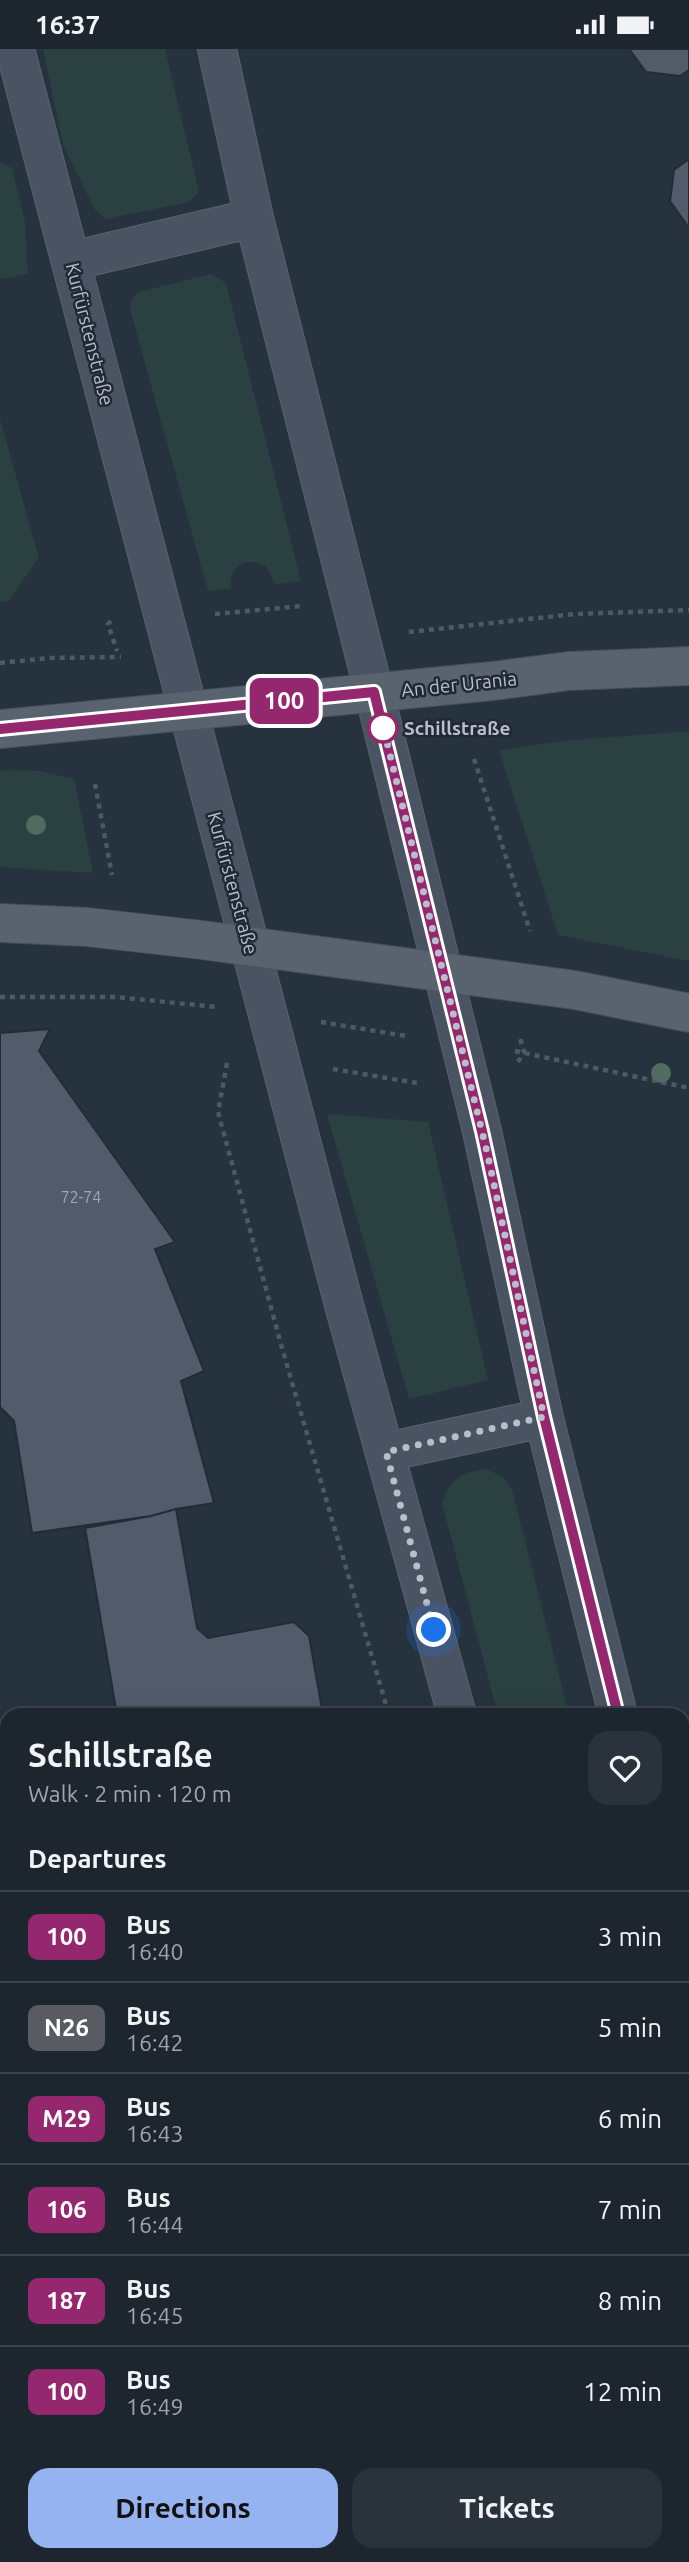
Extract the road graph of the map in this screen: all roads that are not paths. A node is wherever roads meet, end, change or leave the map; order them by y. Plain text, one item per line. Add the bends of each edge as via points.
1 (15, 49) edge
2 (217, 49) edge
3 (254, 218) junction
4 (71, 261) junction
5 (689, 666) edge
6 (374, 692) junction
7 (187, 711) junction
8 (0, 729) edge
9 (0, 923) edge
10 (250, 947) junction
11 (443, 972) junction
12 (689, 1013) edge
13 (544, 1417) junction
14 (386, 1452) junction
15 (455, 1708) edge
16 (616, 1708) edge

1 - 4 main road, Kurfürstenstraße
2 - 3 main road
3 - 4 main road
3 - 6 main road
4 - 7 main road, Kurfürstenstraße
5 - 6 main road, An der Urania via 569,671
6 - 7 main road, An der Urania
6 - 11 main road
7 - 8 main road
7 - 10 main road, Kurfürstenstraße
9 - 10 main road via 87,927
10 - 11 main road
10 - 14 main road, Kurfürstenstraße
11 - 12 main road via 575,990
11 - 13 main road
13 - 14 main road
13 - 16 main road
14 - 15 main road, Kurfürstenstraße

